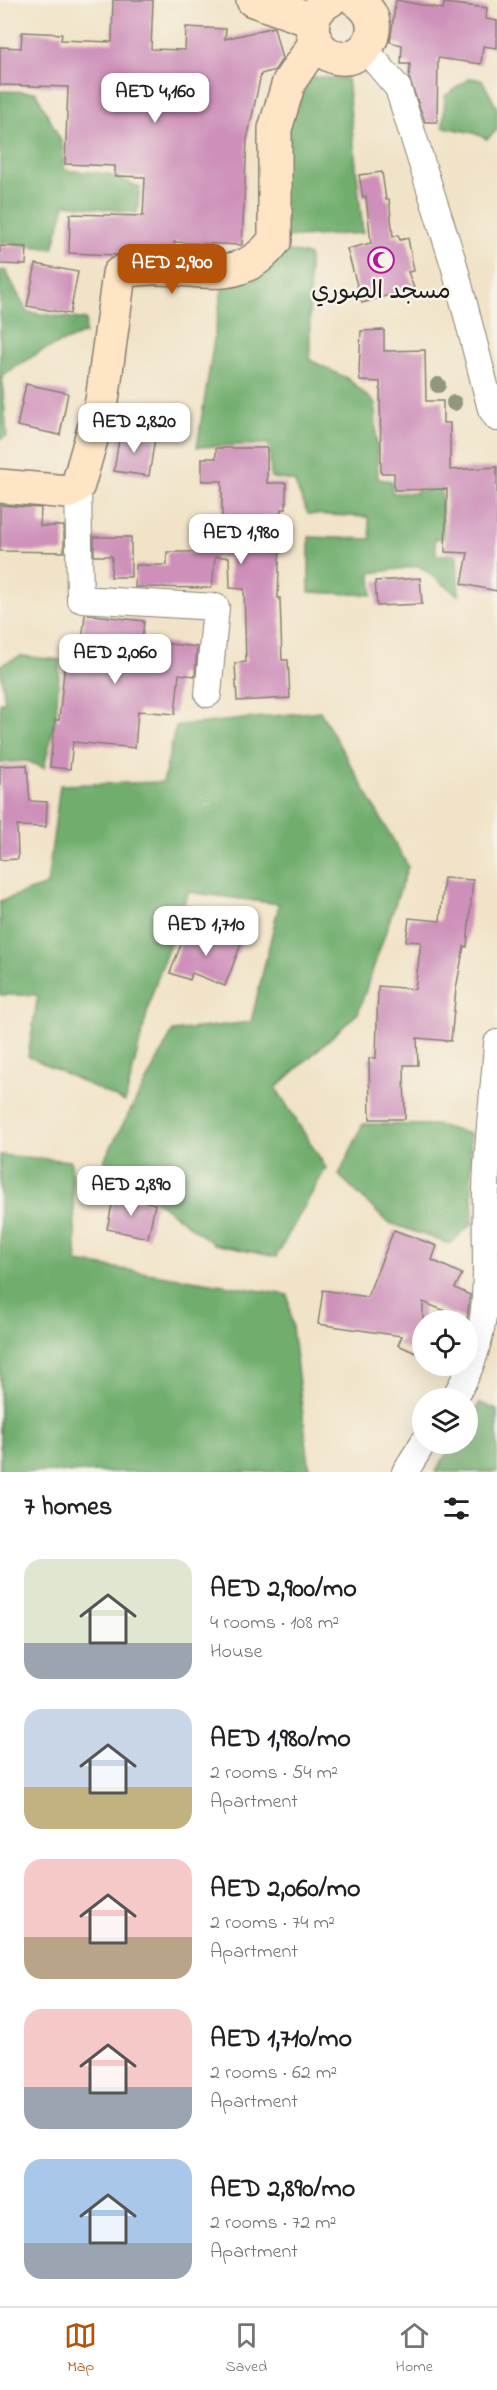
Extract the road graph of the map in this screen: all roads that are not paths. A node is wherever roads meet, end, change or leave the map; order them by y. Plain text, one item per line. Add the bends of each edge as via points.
1 (253, 0) edge
2 (361, 1) edge
3 (319, 21) edge
4 (365, 49) junction
5 (497, 418) edge
6 (78, 485) junction
7 (0, 486) edge
8 (208, 694) dead end
9 (497, 1043) edge
10 (461, 1388) edge
11 (416, 1454) edge
12 (405, 1472) edge

1 - 3 street
2 - 4 street via 370,12 373,31
3 - 4 street via 322,50 348,58
3 - 6 street via 289,82 275,129 275,240 265,254 244,268 219,273 128,269 119,274 102,401
4 - 5 street via 398,88 454,266 491,409
6 - 7 street via 68,492
6 - 8 street via 80,599 216,607
9 - 10 street via 486,1192 486,1317 471,1374
11 - 12 street

